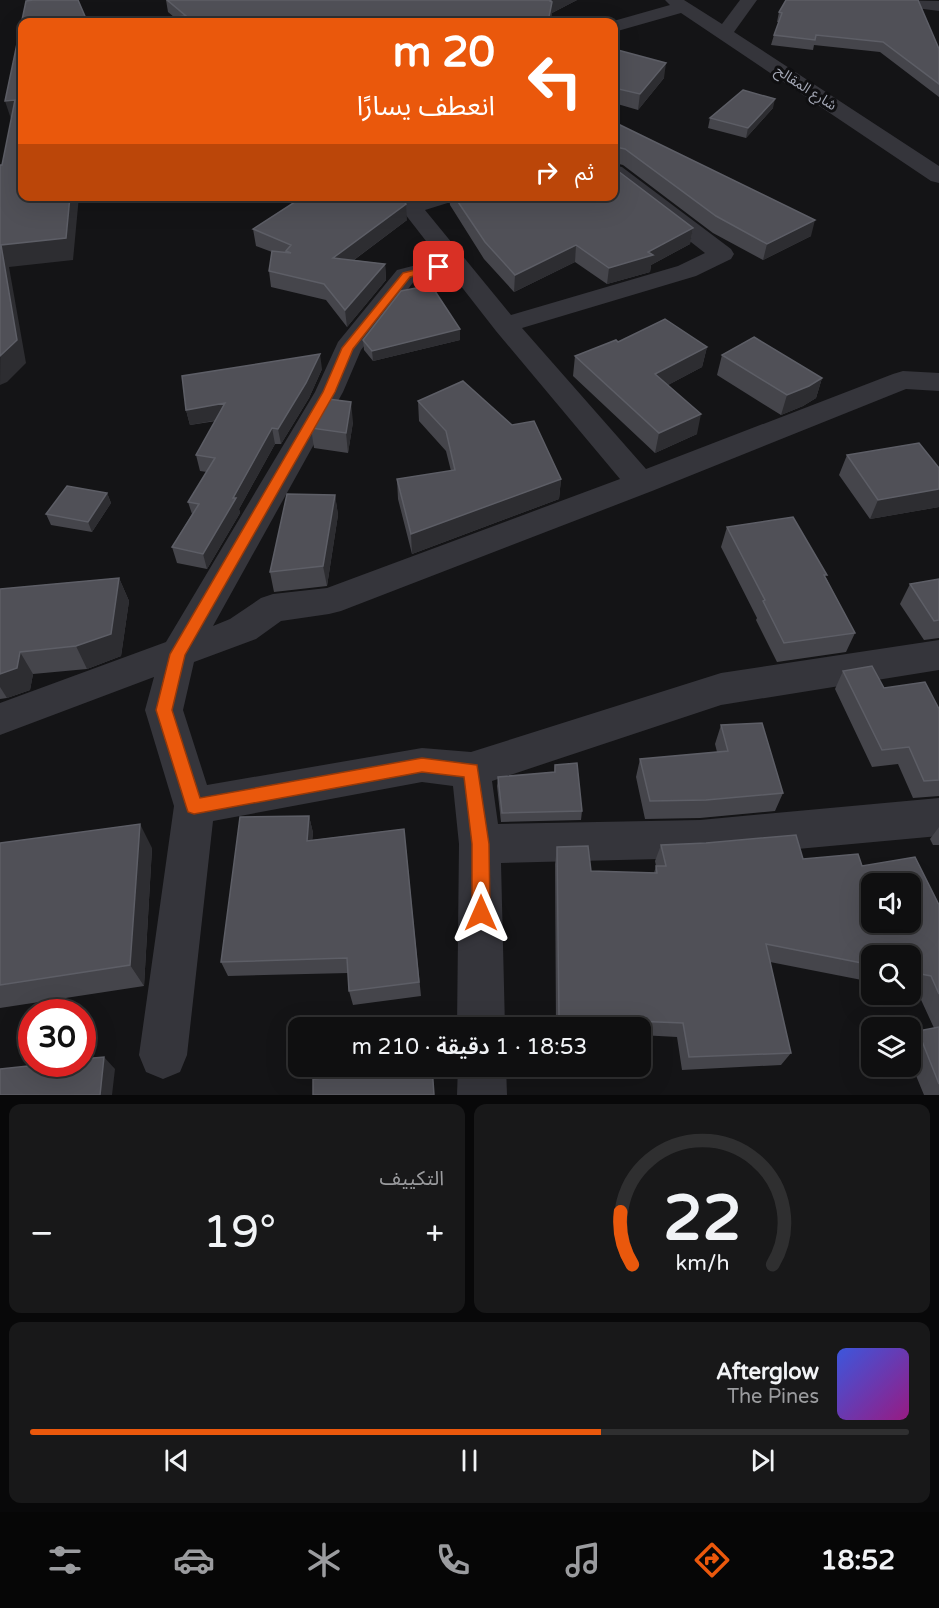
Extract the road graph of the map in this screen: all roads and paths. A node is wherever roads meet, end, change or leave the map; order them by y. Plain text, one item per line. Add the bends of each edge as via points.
1 (749, 0) edge
2 (893, 0) edge
3 (678, 3) edge
4 (939, 6) edge
5 (618, 26) edge
6 (724, 34) junction
7 (618, 175) edge
8 (939, 176) edge
9 (406, 202) edge
10 (456, 264) junction
11 (505, 325) junction
12 (939, 382) edge
13 (641, 483) junction
14 (178, 654) junction
15 (939, 655) edge
16 (0, 719) edge
17 (471, 770) junction
18 (194, 806) junction
19 (939, 817) edge
20 (480, 844) junction
21 (481, 1017) edge
22 (163, 1055) dead end
23 (482, 1077) edge
24 (482, 1095) edge

1 - 6 street
2 - 4 street
3 - 5 street
3 - 6 street, شارع المقالح
6 - 8 street, شارع المقالح
7 - 11 street via 722,254 687,272
9 - 10 street
10 - 11 street
10 - 14 street via 406,275 348,348 329,392
11 - 13 street
12 - 13 street via 903,380
13 - 14 street via 329,602 273,608 243,629
14 - 16 street
14 - 18 street via 164,710
15 - 17 street via 721,689
17 - 18 street via 422,765
17 - 20 street
18 - 22 street
19 - 20 street via 700,839
20 - 21 street
23 - 24 street

